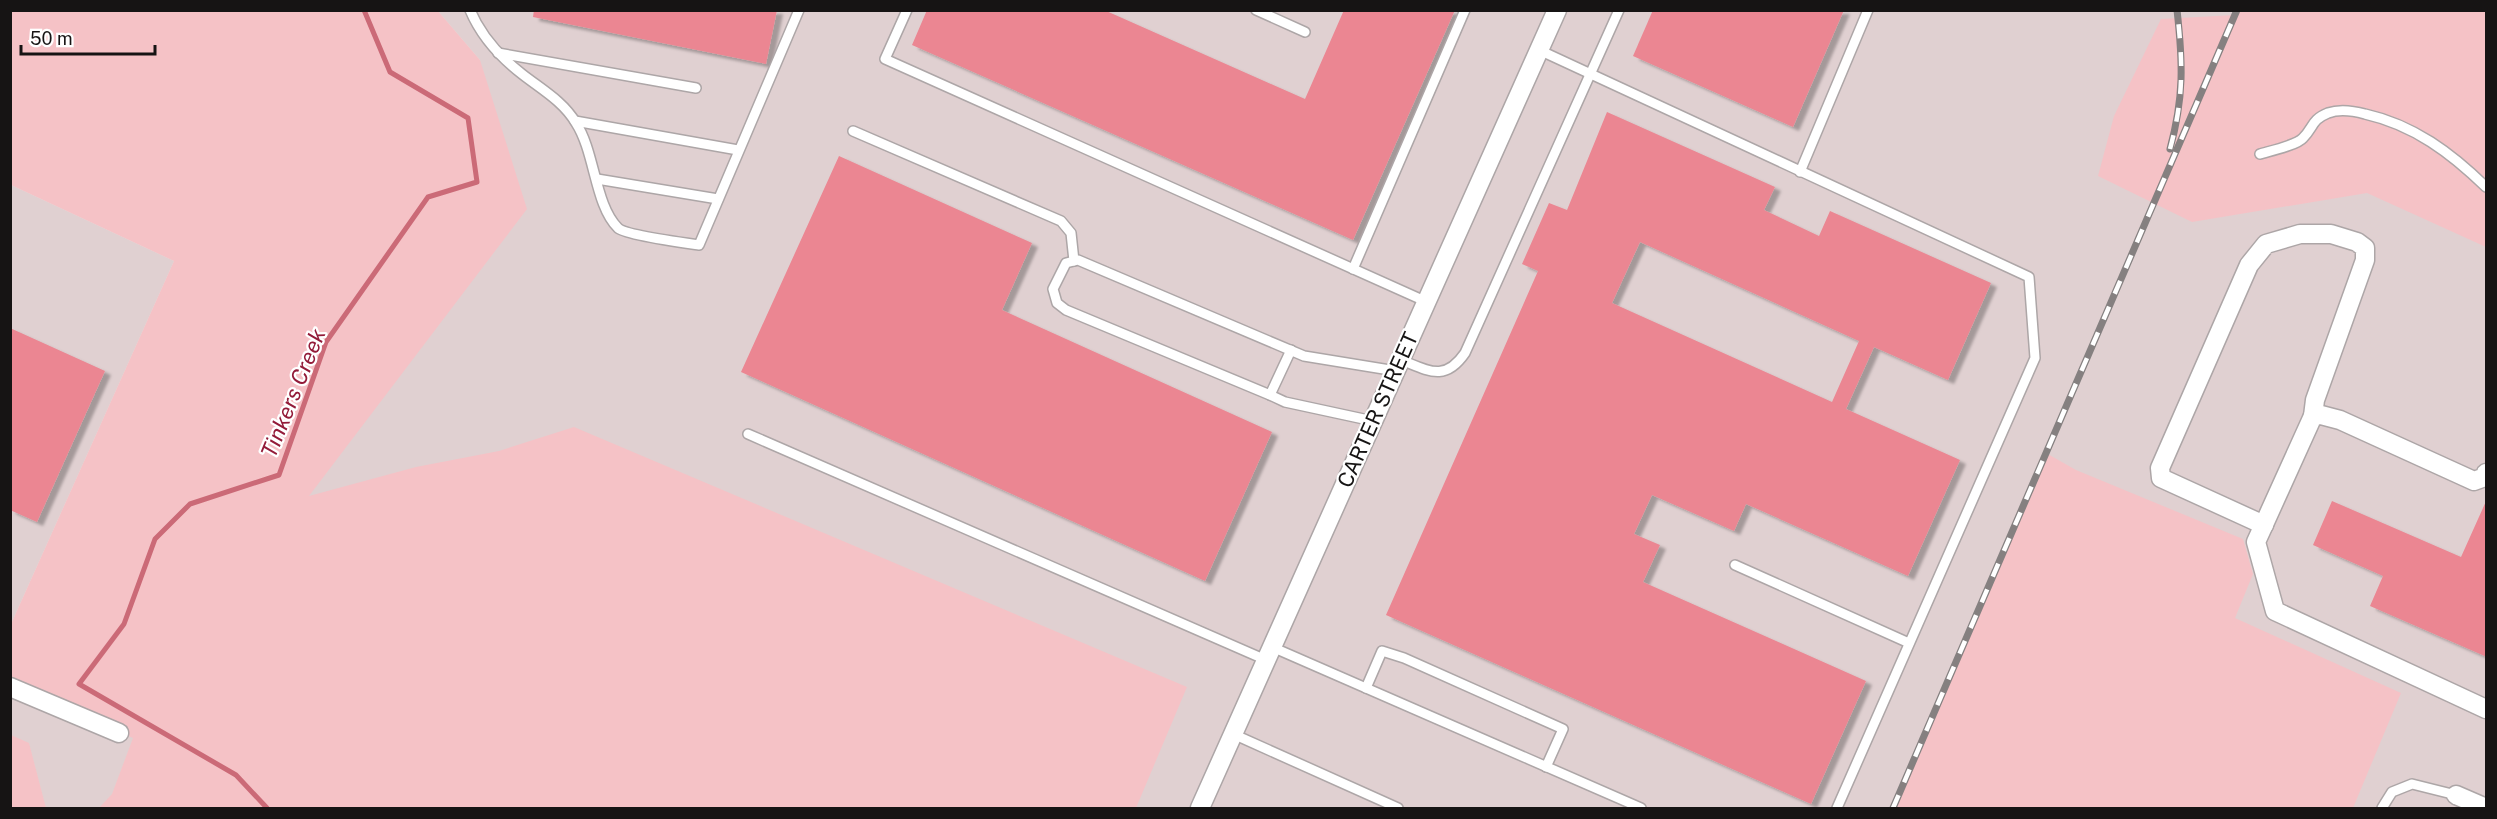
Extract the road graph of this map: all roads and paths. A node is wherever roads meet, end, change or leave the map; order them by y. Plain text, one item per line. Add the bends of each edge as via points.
1 (470, 10) edge
2 (799, 10) edge
3 (907, 10) edge
4 (1256, 10) edge
5 (1465, 10) edge
6 (1557, 10) edge
7 (1619, 10) edge
8 (1868, 10) edge
9 (1305, 32) dead end
10 (1539, 50) junction
11 (498, 53) junction
12 (1591, 74) junction
13 (696, 88) dead end
14 (575, 121) junction
15 (853, 131) dead end
16 (738, 150) junction
17 (2260, 154) dead end
18 (1800, 172) junction
19 (597, 179) junction
20 (2487, 187) edge
21 (718, 199) junction
22 (1074, 261) junction
23 (1353, 269) junction
24 (1427, 302) junction
25 (1291, 350) junction
26 (1398, 366) junction
27 (1270, 395) junction
28 (2313, 416) junction
29 (1373, 421) junction
30 (748, 434) dead end
31 (2486, 476) edge
32 (2264, 525) junction
33 (1735, 566) dead end
34 (1909, 643) junction
35 (1269, 653) junction
36 (10, 687) edge
37 (1366, 688) junction
38 (2487, 709) edge
39 (119, 733) dead end
40 (1233, 734) junction
41 (1546, 767) junction
42 (2456, 795) joint
43 (1200, 808) edge
44 (1398, 808) edge
45 (1641, 808) edge
46 (1837, 808) edge
47 (2382, 808) edge
48 (2486, 808) edge

1 - 11 lane
2 - 16 lane
3 - 23 lane via 885,59
4 - 9 lane
5 - 23 lane
6 - 10 street, CARTER STREET
7 - 12 lane
8 - 18 lane
10 - 12 lane
10 - 24 street, CARTER STREET
11 - 13 lane
11 - 14 lane via 558,100
12 - 18 lane
12 - 26 lane via 1465,353 1456,366 1444,372
14 - 16 lane
14 - 19 lane
15 - 22 lane via 1061,221 1071,233
16 - 21 lane
17 - 20 lane via 2302,139 2314,120 2331,112 2354,111 2404,127 2434,142
18 - 34 lane via 2029,278 2035,358
19 - 21 lane
19 - 21 lane via 607,215 620,231 699,245
22 - 25 lane
22 - 27 lane via 1066,263 1053,290 1057,303 1066,310
23 - 24 lane
24 - 26 street, CARTER STREET
25 - 26 lane via 1304,356
25 - 27 lane
26 - 29 street, CARTER STREET
27 - 29 lane via 1285,402
28 - 31 street via 2340,420 2474,481
28 - 32 street
28 - 32 street via 2315,400 2365,260 2366,248 2331,234 2300,234 2266,243 2248,265 2160,468 2161,478
29 - 35 street, CARTER STREET
30 - 35 lane
32 - 38 street via 2256,542 2275,611
33 - 34 lane
34 - 46 lane
35 - 37 lane
35 - 40 street, CARTER STREET
36 - 39 street
37 - 41 lane
37 - 41 lane via 1382,651 1404,658 1563,729
40 - 43 street, CARTER STREET
40 - 44 lane
41 - 45 lane
42 - 47 lane via 2412,784 2392,792
42 - 48 street

